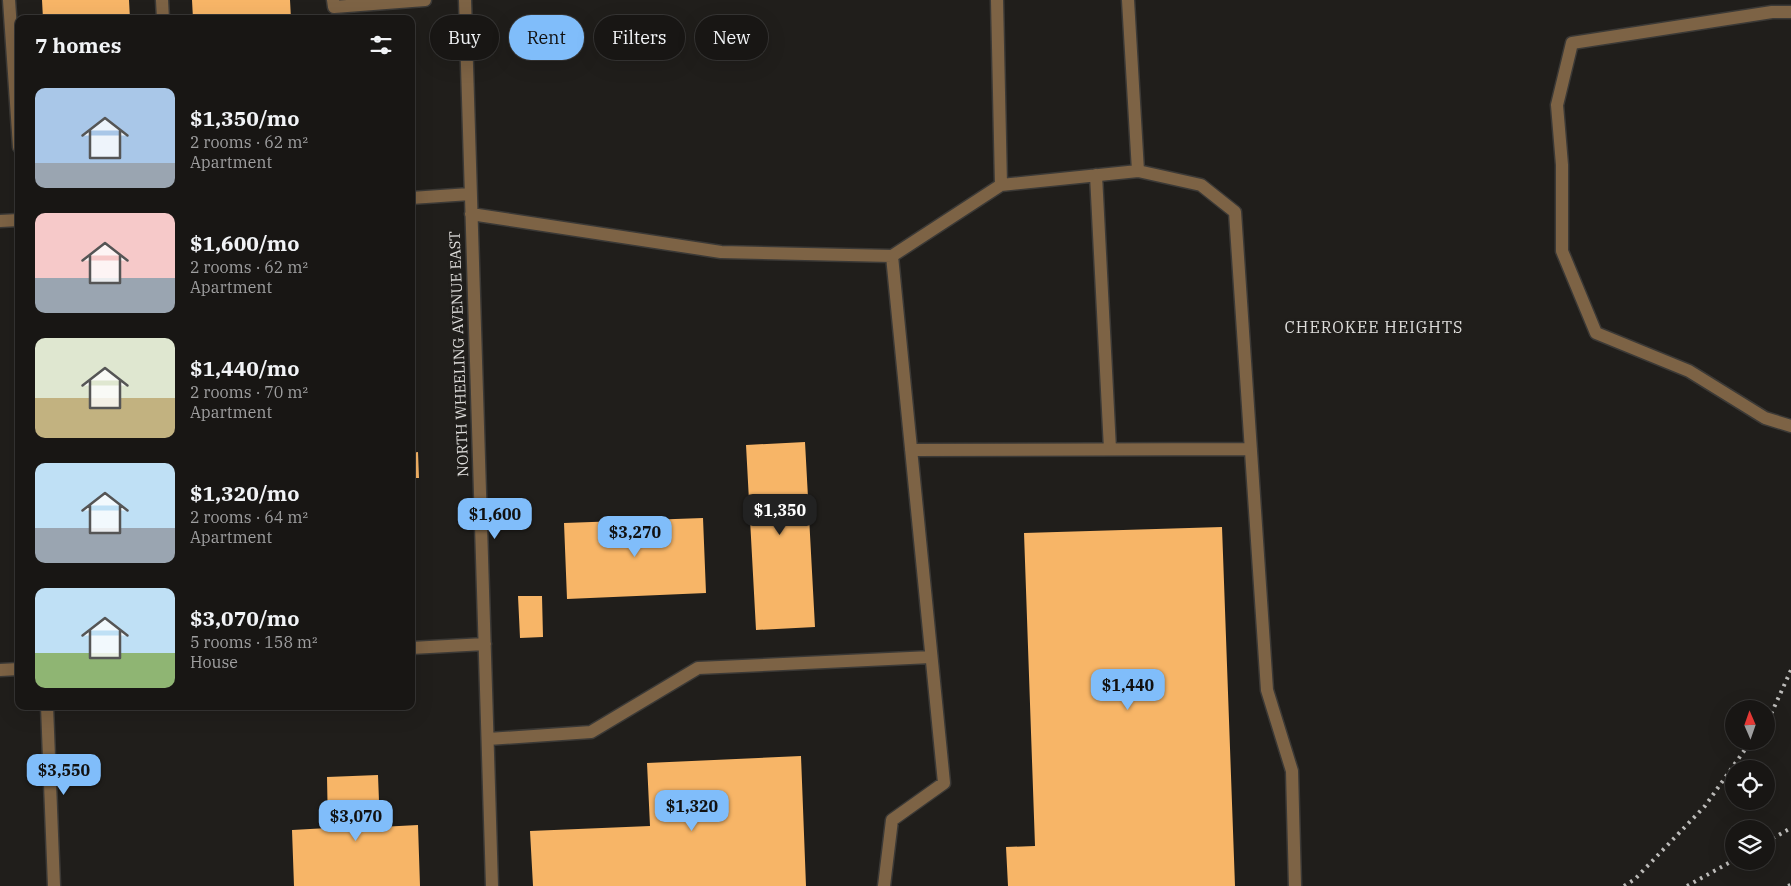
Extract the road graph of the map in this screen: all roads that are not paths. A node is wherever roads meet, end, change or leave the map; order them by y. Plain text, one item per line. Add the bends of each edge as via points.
1 (9, 0) edge
2 (162, 0) edge
3 (426, 0) edge
4 (465, 0) edge
5 (997, 0) edge
6 (1128, 0) edge
7 (334, 9) edge
8 (1791, 12) edge
9 (163, 15) edge
10 (15, 88) edge
11 (1138, 171) junction
12 (1096, 175) junction
13 (1000, 185) junction
14 (470, 194) junction
15 (415, 198) edge
16 (471, 214) junction
17 (15, 220) edge
18 (0, 221) edge
19 (892, 256) junction
20 (1791, 426) edge
21 (1110, 449) junction
22 (1251, 449) junction
23 (911, 450) junction
24 (485, 644) junction
25 (415, 648) edge
26 (932, 657) junction
27 (15, 669) edge
28 (0, 670) edge
29 (47, 710) edge
30 (488, 739) junction
31 (54, 886) edge
32 (492, 886) edge
33 (884, 886) edge
34 (1295, 886) edge

1 - 10 street
2 - 9 street
3 - 7 street
4 - 14 street, NORTH WHEELING AVENUE EAST
5 - 13 street
6 - 11 street
8 - 20 street via 1772,12 1572,42 1557,105 1562,165 1562,251 1596,333 1689,371 1765,418
11 - 12 street
11 - 22 street via 1201,184 1235,212
12 - 13 street
12 - 21 street
13 - 19 street
14 - 15 street
14 - 16 street, NORTH WHEELING AVENUE EAST
16 - 19 street via 720,252
16 - 24 street, NORTH WHEELING AVENUE EAST
17 - 18 street
19 - 23 street
21 - 22 street
21 - 23 street
22 - 34 street via 1267,690 1292,771
23 - 26 street
24 - 25 street
24 - 30 street, NORTH WHEELING AVENUE EAST
26 - 30 street via 698,668 591,732
26 - 33 street via 944,783 892,820
27 - 28 street
29 - 31 street
30 - 32 street, NORTH WHEELING AVENUE EAST

